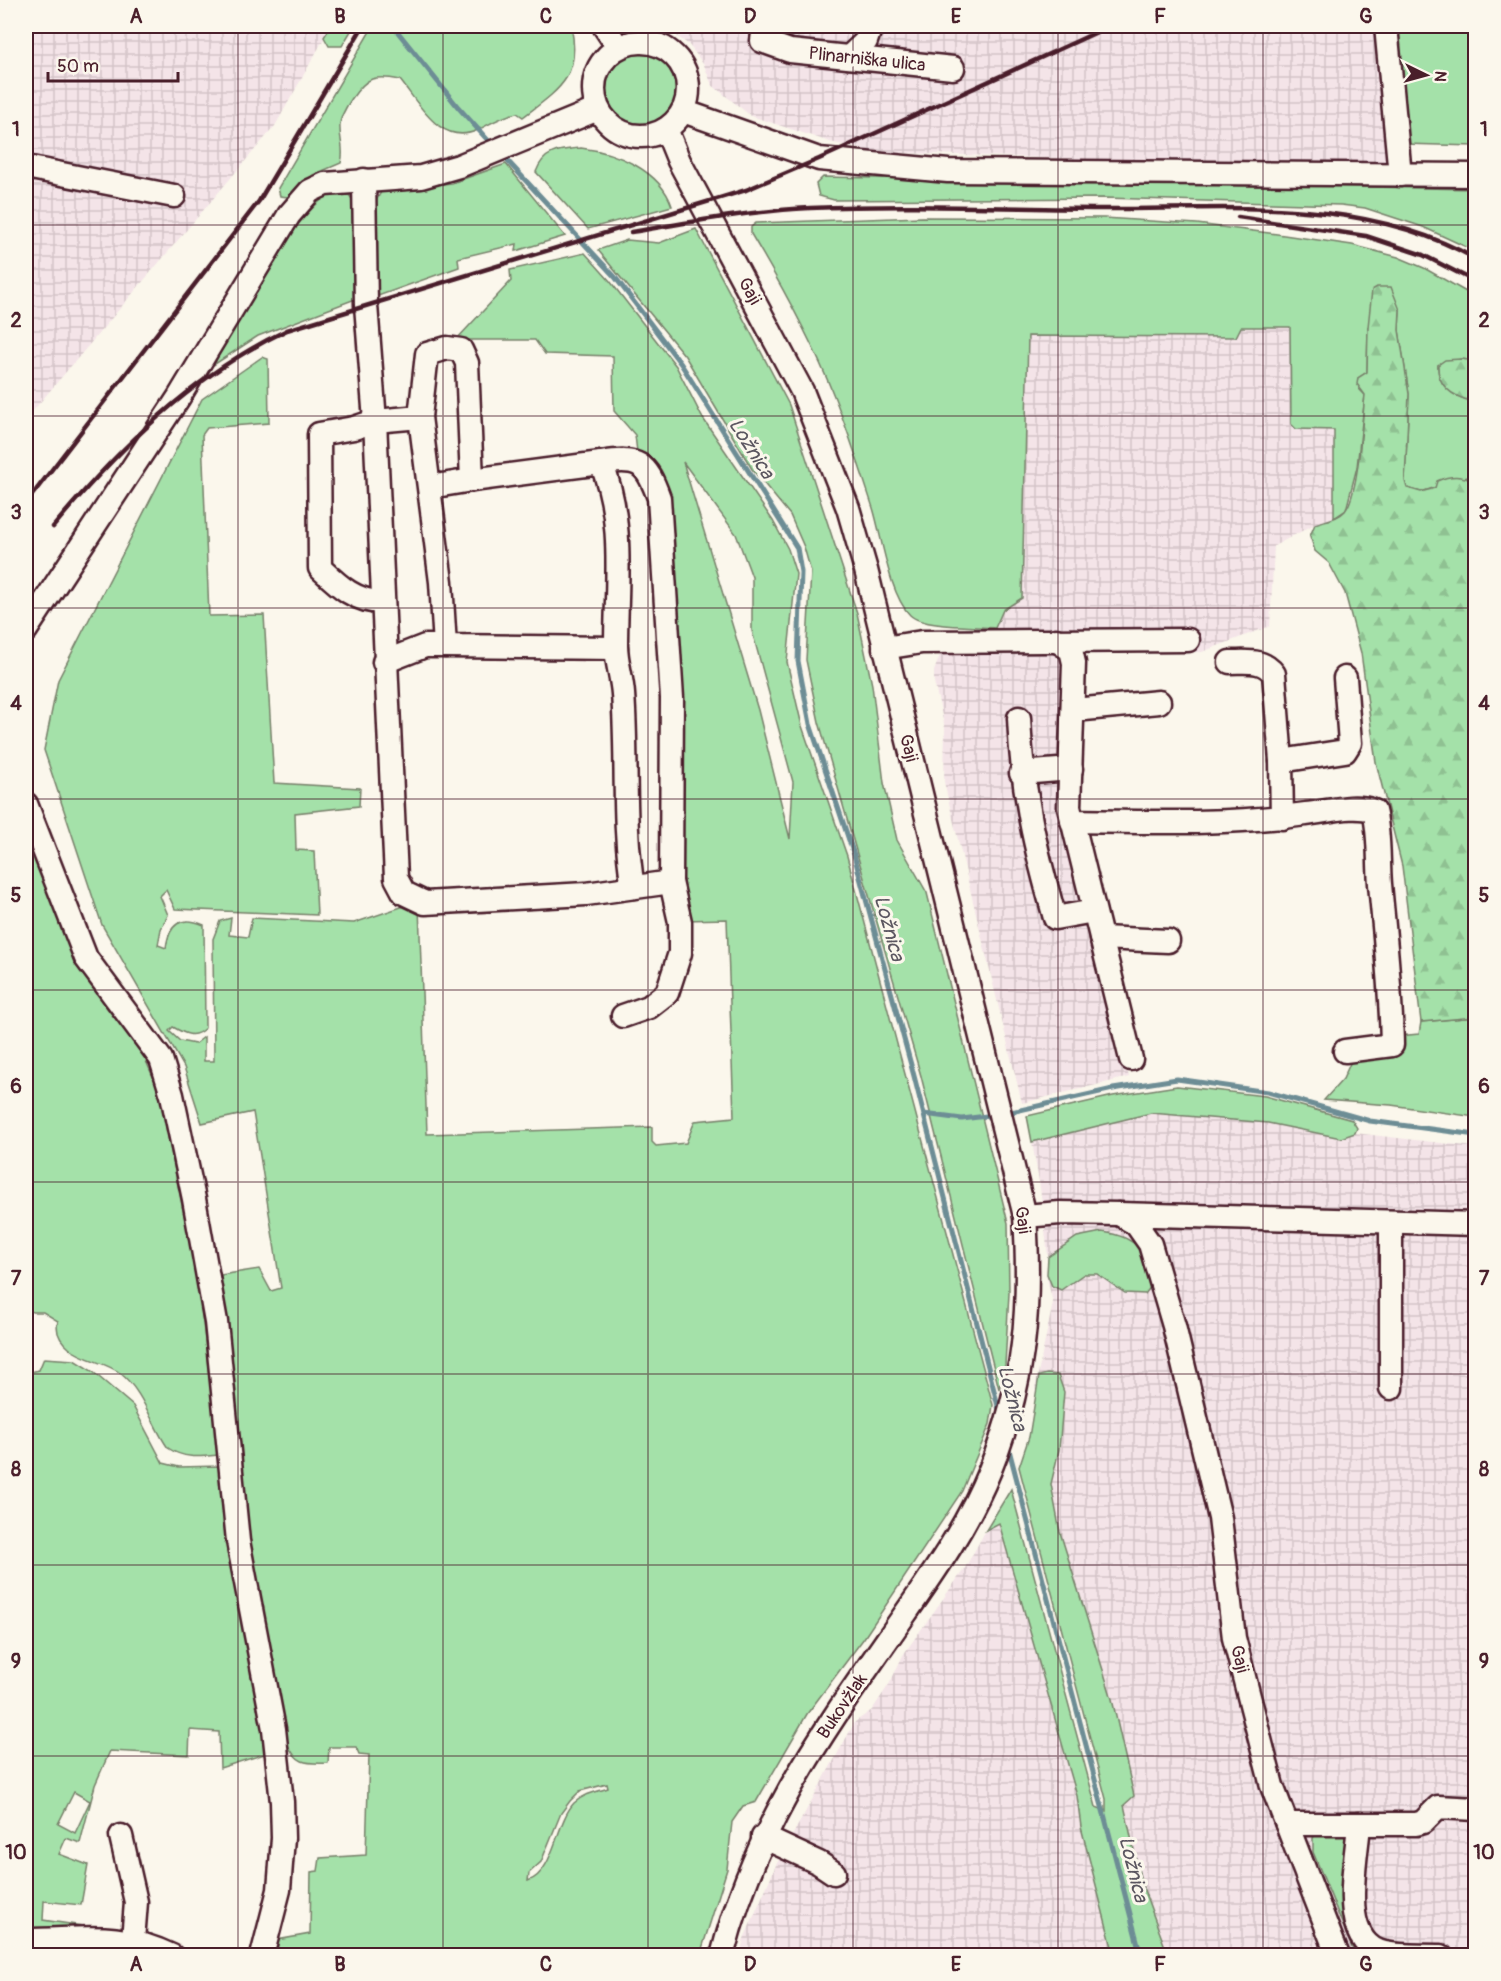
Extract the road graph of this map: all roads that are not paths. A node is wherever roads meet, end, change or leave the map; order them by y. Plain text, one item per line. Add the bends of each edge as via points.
1 (604, 26) edge
2 (764, 26) edge
3 (871, 26) edge
4 (1386, 26) edge
5 (618, 47) junction
6 (849, 57) junction
7 (953, 68) dead end
8 (598, 109) junction
9 (683, 111) junction
10 (666, 129) junction
11 (26, 167) edge
12 (1400, 175) junction
13 (1476, 175) edge
14 (364, 180) junction
15 (174, 196) dead end
16 (420, 417) junction
17 (375, 421) junction
18 (601, 463) junction
19 (472, 480) junction
20 (430, 487) junction
21 (382, 602) junction
22 (26, 630) edge
23 (1056, 640) junction
24 (1188, 640) dead end
25 (445, 646) junction
26 (616, 648) junction
27 (884, 648) junction
28 (384, 662) junction
29 (1230, 662) dead end
30 (1345, 678) dead end
31 (1159, 702) dead end
32 (1074, 710) junction
33 (1019, 718) dead end
34 (1281, 761) junction
35 (1071, 769) junction
36 (1021, 773) junction
37 (26, 804) edge
38 (1282, 818) junction
39 (1072, 821) junction
40 (671, 882) junction
41 (633, 887) junction
42 (1094, 911) junction
43 (1101, 938) junction
44 (1168, 941) dead end
45 (623, 1016) dead end
46 (1345, 1052) dead end
47 (1131, 1059) dead end
48 (1119, 1214) junction
49 (1024, 1216) junction
50 (1391, 1222) junction
51 (1476, 1224) edge
52 (1391, 1388) dead end
53 (990, 1471) joint
54 (1476, 1809) edge
55 (1287, 1824) junction
56 (1359, 1824) junction
57 (121, 1836) dead end
58 (763, 1837) junction
59 (834, 1873) dead end
60 (26, 1940) edge
61 (133, 1940) junction
62 (172, 1956) edge
63 (262, 1956) edge
64 (722, 1956) edge
65 (1338, 1956) edge
66 (1441, 1956) edge

1 - 5 street
2 - 6 street, Plinarniška ulica via 762,41 790,51
3 - 6 street via 866,41
4 - 12 street
5 - 8 street via 604,58 596,73 593,91
5 - 9 street via 639,41 667,49 685,70 688,85
6 - 7 street, Plinarniška ulica
8 - 10 street via 604,120 637,137
8 - 14 street via 459,166 421,177
9 - 10 street
9 - 12 street via 819,159 874,166 948,171
10 - 27 street, Gaji via 810,410 848,508
11 - 15 street
12 - 13 street
14 - 17 street via 366,305
14 - 22 street via 325,184 310,191 289,215 179,397
16 - 17 street
16 - 19 street via 427,354 447,348 461,350 467,363
16 - 20 street
17 - 21 street
17 - 21 street via 319,434 320,568 359,599
18 - 19 street
18 - 26 street via 612,499 618,558
18 - 40 street via 639,462 651,476 659,498 672,698
19 - 20 street
20 - 25 street
21 - 28 street
23 - 24 street
23 - 27 street via 922,642
23 - 32 street via 1071,650
25 - 26 street
25 - 28 street via 425,646
26 - 41 street via 623,694
27 - 49 street, Gaji
28 - 41 street via 396,878 404,893 425,903 586,894
29 - 34 street via 1256,662 1268,666 1274,674
30 - 34 street via 1350,743 1345,752
31 - 32 street
32 - 35 street
33 - 36 street
34 - 38 street
35 - 36 street
35 - 39 street
36 - 42 street via 1035,846 1055,918
37 - 63 street via 86,958 161,1059 194,1199 216,1322 238,1541 274,1729 282,1802 279,1890
38 - 39 street
38 - 46 street via 1366,807 1374,811 1391,992 1392,1045
39 - 42 street
40 - 41 street
40 - 45 street via 680,921 680,953 667,993 649,1007
42 - 43 street
43 - 44 street
43 - 47 street
48 - 49 street, Gaji
48 - 50 street
48 - 55 street, Gaji via 1136,1224 1150,1244 1174,1326 1220,1518 1234,1638 1272,1786
49 - 53 street, Gaji via 1029,1290 1025,1342 1013,1400
50 - 51 street
50 - 52 street
53 - 58 street, Bukovžlak via 949,1551 810,1753
54 - 56 street via 1438,1807 1416,1824
55 - 56 street
55 - 65 street, Gaji
56 - 66 street via 1353,1911 1361,1939 1384,1953
57 - 61 street via 136,1902
58 - 59 street
58 - 64 street, Bukovžlak
60 - 61 street
61 - 62 street

